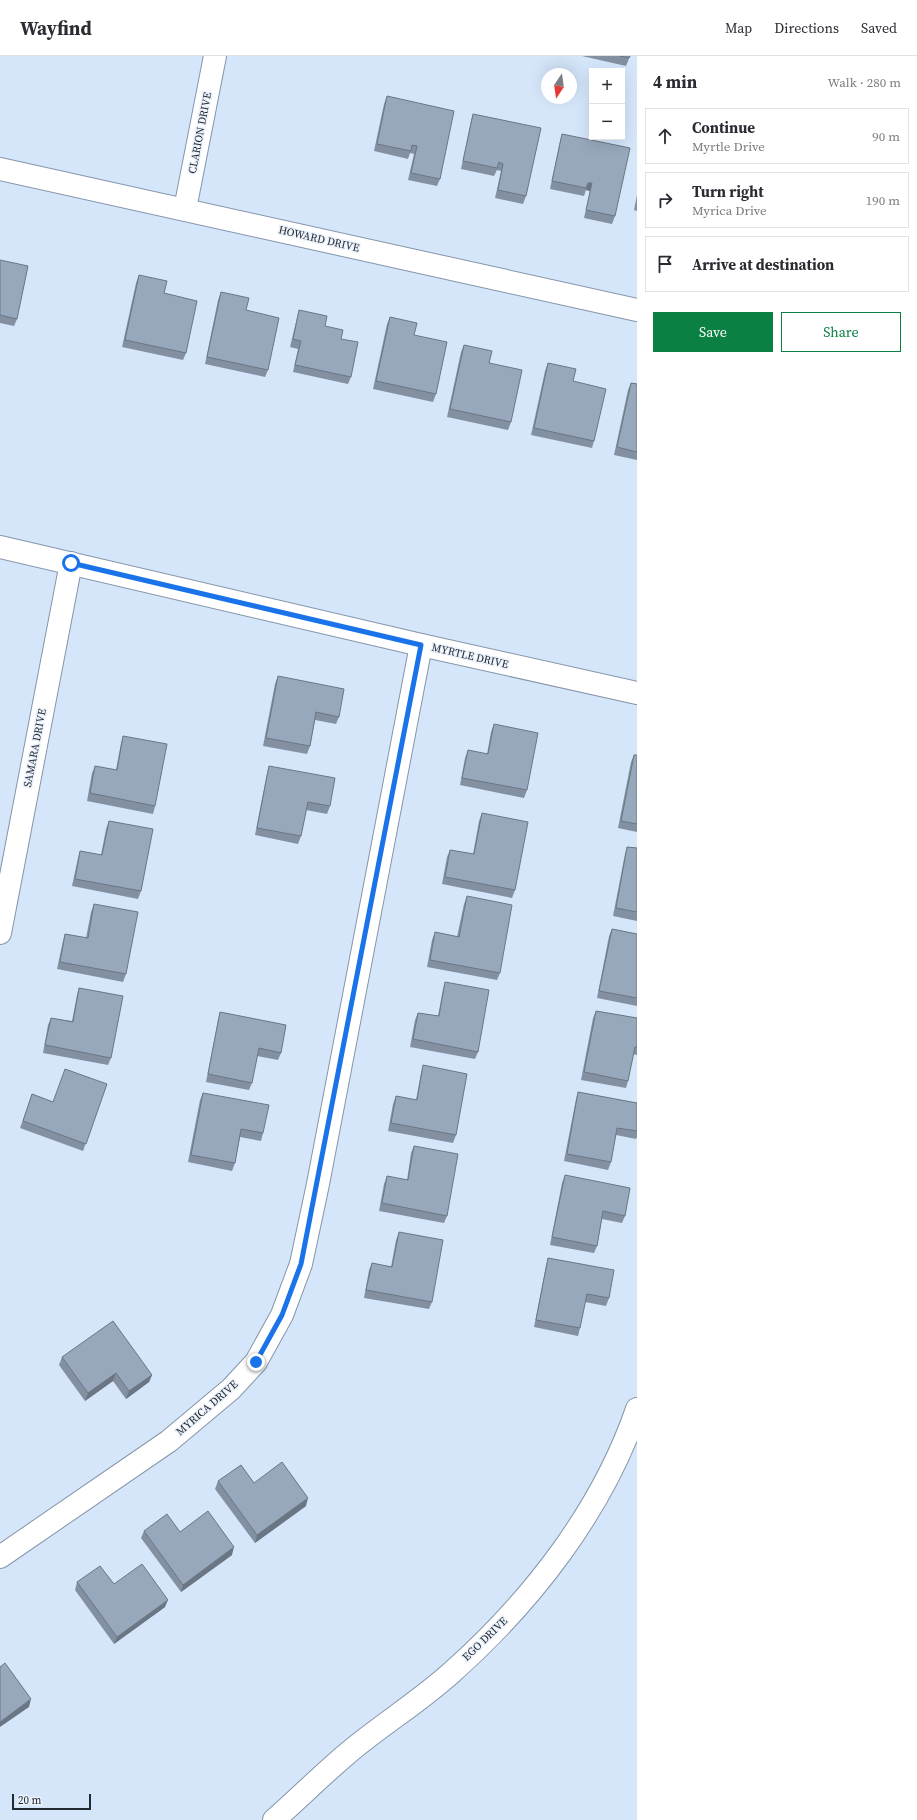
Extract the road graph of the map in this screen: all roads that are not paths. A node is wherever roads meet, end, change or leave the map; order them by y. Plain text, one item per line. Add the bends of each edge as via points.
1 (215, 56) edge
2 (0, 169) edge
3 (185, 209) junction
4 (637, 310) edge
5 (0, 547) edge
6 (71, 563) junction
7 (421, 645) junction
8 (637, 693) edge
9 (0, 933) edge
10 (637, 1409) edge
11 (0, 1557) edge
12 (274, 1820) edge

1 - 3 street, CLARION DRIVE
2 - 3 street, HOWARD DRIVE
3 - 4 street, HOWARD DRIVE
5 - 6 street, MYRTLE DRIVE
6 - 7 street, MYRTLE DRIVE
6 - 9 street, SAMARA DRIVE
7 - 8 street, MYRTLE DRIVE
7 - 11 street, MYRICA DRIVE via 315,1199 301,1264 282,1315 256,1362 231,1389 169,1441
10 - 12 street, EGO DRIVE via 629,1433 593,1504 554,1561 515,1610 450,1674 348,1753

